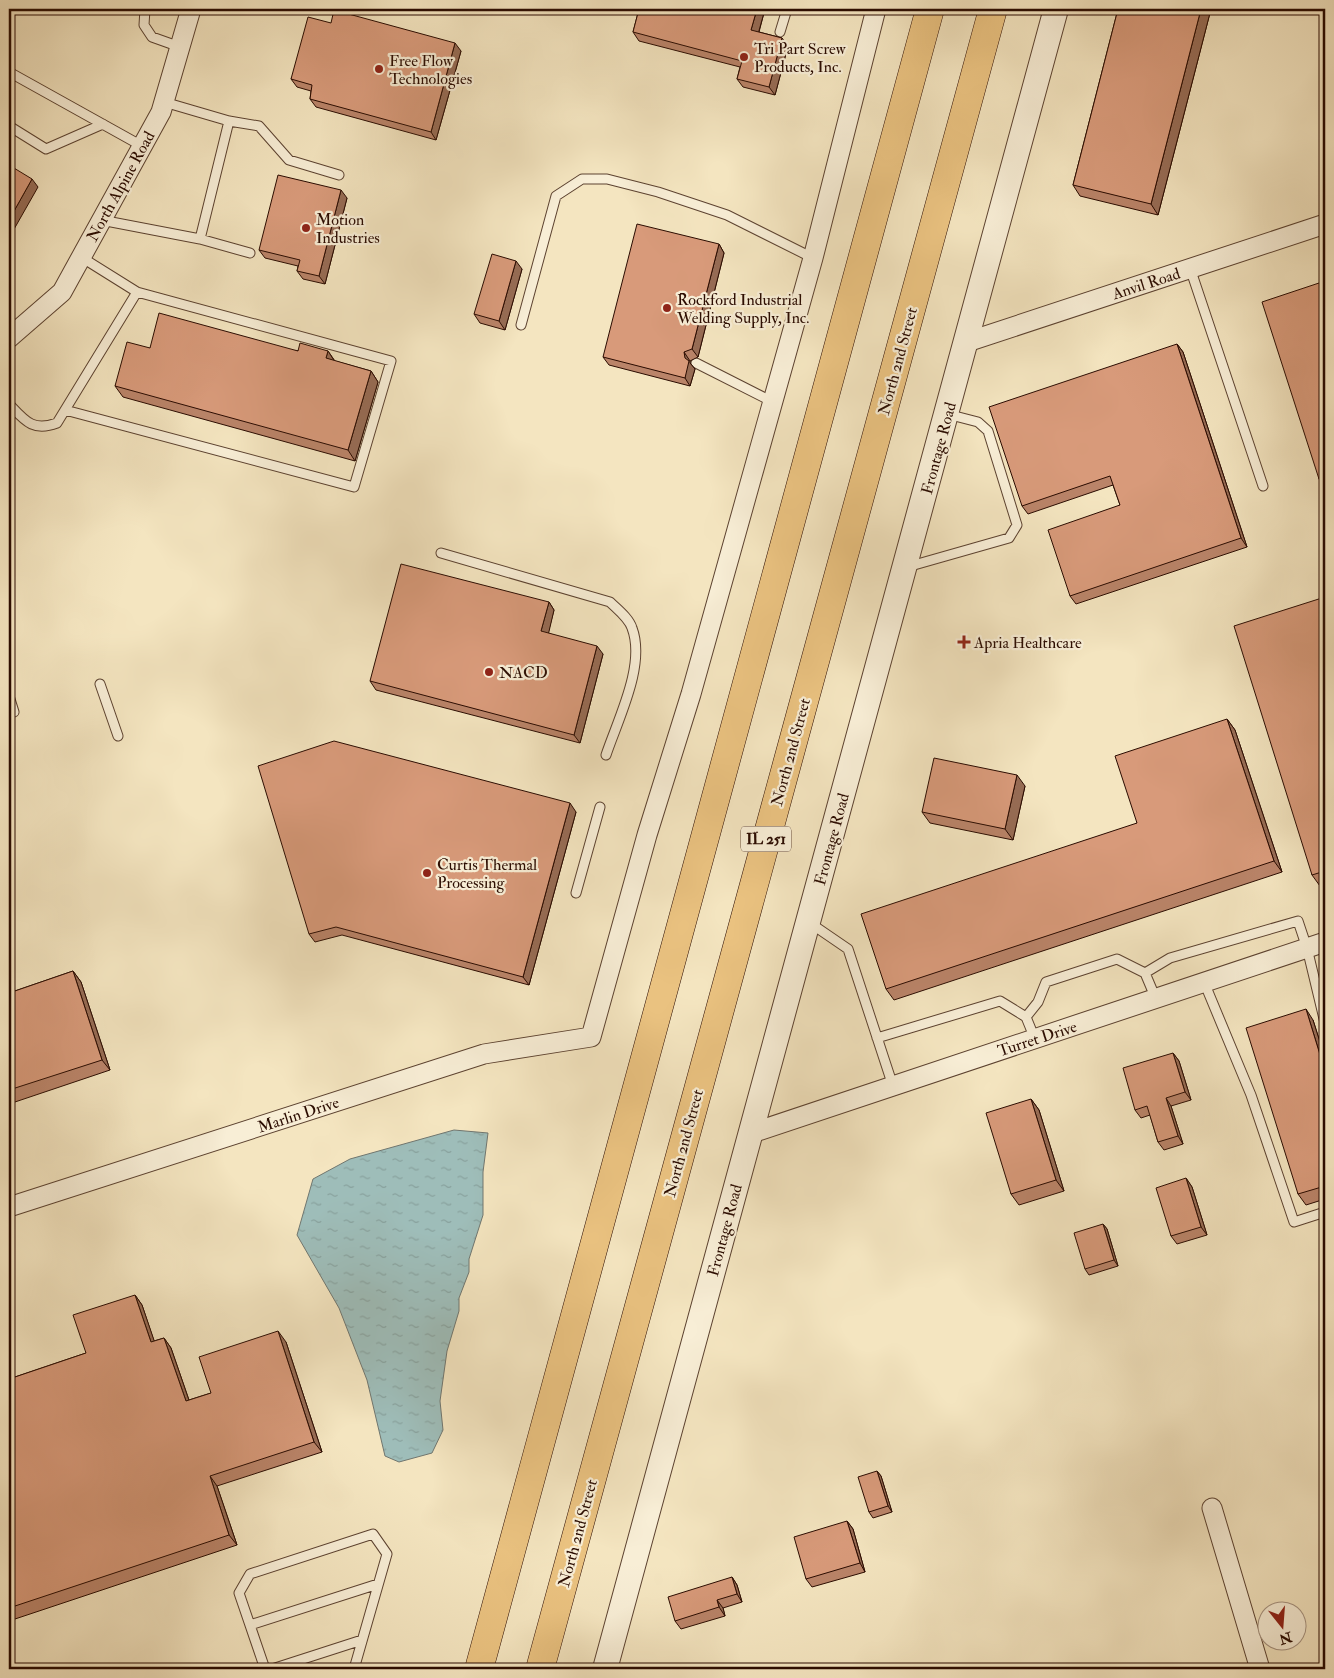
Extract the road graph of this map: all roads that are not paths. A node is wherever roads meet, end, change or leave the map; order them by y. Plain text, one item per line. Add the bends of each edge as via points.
1 (145, 9) edge
2 (191, 9) edge
3 (787, 9) edge
4 (876, 9) edge
5 (930, 9) edge
6 (993, 9) edge
7 (1056, 9) edge
8 (780, 32) dead end
9 (180, 47) junction
10 (9, 72) edge
11 (164, 102) junction
12 (229, 121) junction
13 (103, 124) junction
14 (9, 126) edge
15 (142, 146) junction
16 (339, 175) dead end
17 (101, 220) junction
18 (1325, 224) edge
19 (200, 239) junction
20 (250, 253) dead end
21 (82, 257) junction
22 (813, 258) junction
23 (1190, 268) junction
24 (137, 292) junction
25 (521, 325) dead end
26 (9, 338) edge
27 (967, 342) junction
28 (696, 363) dead end
29 (771, 401) junction
30 (9, 404) edge
31 (65, 410) junction
32 (947, 414) junction
33 (1263, 486) dead end
34 (441, 553) dead end
35 (905, 568) junction
36 (100, 684) dead end
37 (9, 696) edge
38 (9, 714) edge
39 (118, 736) dead end
40 (606, 755) dead end
41 (600, 807) dead end
42 (576, 893) dead end
43 (808, 922) junction
44 (1325, 942) edge
45 (1307, 948) junction
46 (1145, 973) junction
47 (1204, 982) junction
48 (1156, 998) junction
49 (1026, 1017) junction
50 (1325, 1023) edge
51 (877, 1038) junction
52 (1035, 1039) junction
53 (893, 1086) junction
54 (750, 1134) junction
55 (9, 1207) edge
56 (1325, 1212) edge
57 (1212, 1508) dead end
58 (378, 1584) junction
59 (250, 1625) junction
60 (362, 1640) junction
61 (265, 1669) edge
62 (272, 1669) edge
63 (354, 1669) edge
64 (479, 1669) edge
65 (540, 1669) edge
66 (605, 1669) edge
67 (1260, 1669) edge

1 - 9 lane via 144,24 152,37
2 - 9 street, North Alpine Road
3 - 8 lane
4 - 22 street
5 - 64 main road
6 - 65 main road, North 2nd Street / IL 251
7 - 27 street, Frontage Road
9 - 11 street, North Alpine Road
10 - 13 lane
11 - 12 lane
11 - 15 street, North Alpine Road
12 - 16 lane via 259,126 289,160
12 - 19 lane
13 - 14 lane via 46,149
13 - 15 lane
15 - 17 street, North Alpine Road
17 - 19 lane
17 - 21 street, North Alpine Road
18 - 23 street, Anvil Road
19 - 20 lane
21 - 24 lane
21 - 26 street, North Alpine Road via 62,292
22 - 25 lane via 727,215 658,192 607,179 582,178 556,196
22 - 29 street
23 - 27 street, Anvil Road
23 - 33 lane
24 - 31 lane
24 - 31 lane via 391,361 354,486
27 - 32 street, Frontage Road
28 - 29 lane
29 - 55 street, Marlin Drive via 691,694 647,835 591,1037 484,1054
30 - 31 lane via 27,423 44,428 57,423
32 - 35 street, Frontage Road
32 - 35 lane via 978,422 988,431 1017,525 1009,538
34 - 40 lane via 610,602 621,613 632,627 636,669
35 - 43 street, Frontage Road
36 - 39 lane
37 - 38 lane via 14,712
41 - 42 lane
43 - 51 lane via 848,949
43 - 54 street, Frontage Road
44 - 45 street, Turret Drive
45 - 46 lane via 1298,921 1170,958
45 - 47 street, Turret Drive
45 - 50 lane
46 - 48 lane
46 - 49 lane via 1117,960 1046,982 1038,1002
47 - 48 street, Turret Drive
47 - 56 lane via 1251,1095 1294,1222
48 - 52 street, Turret Drive
49 - 51 lane via 1000,1000
49 - 52 lane
51 - 53 lane
52 - 53 street, Turret Drive
53 - 54 street, Turret Drive
54 - 66 street, Frontage Road
57 - 67 street
58 - 59 lane
58 - 59 lane via 387,1554 373,1534 250,1574 238,1593
58 - 60 lane
59 - 61 lane
60 - 62 lane
60 - 63 lane

